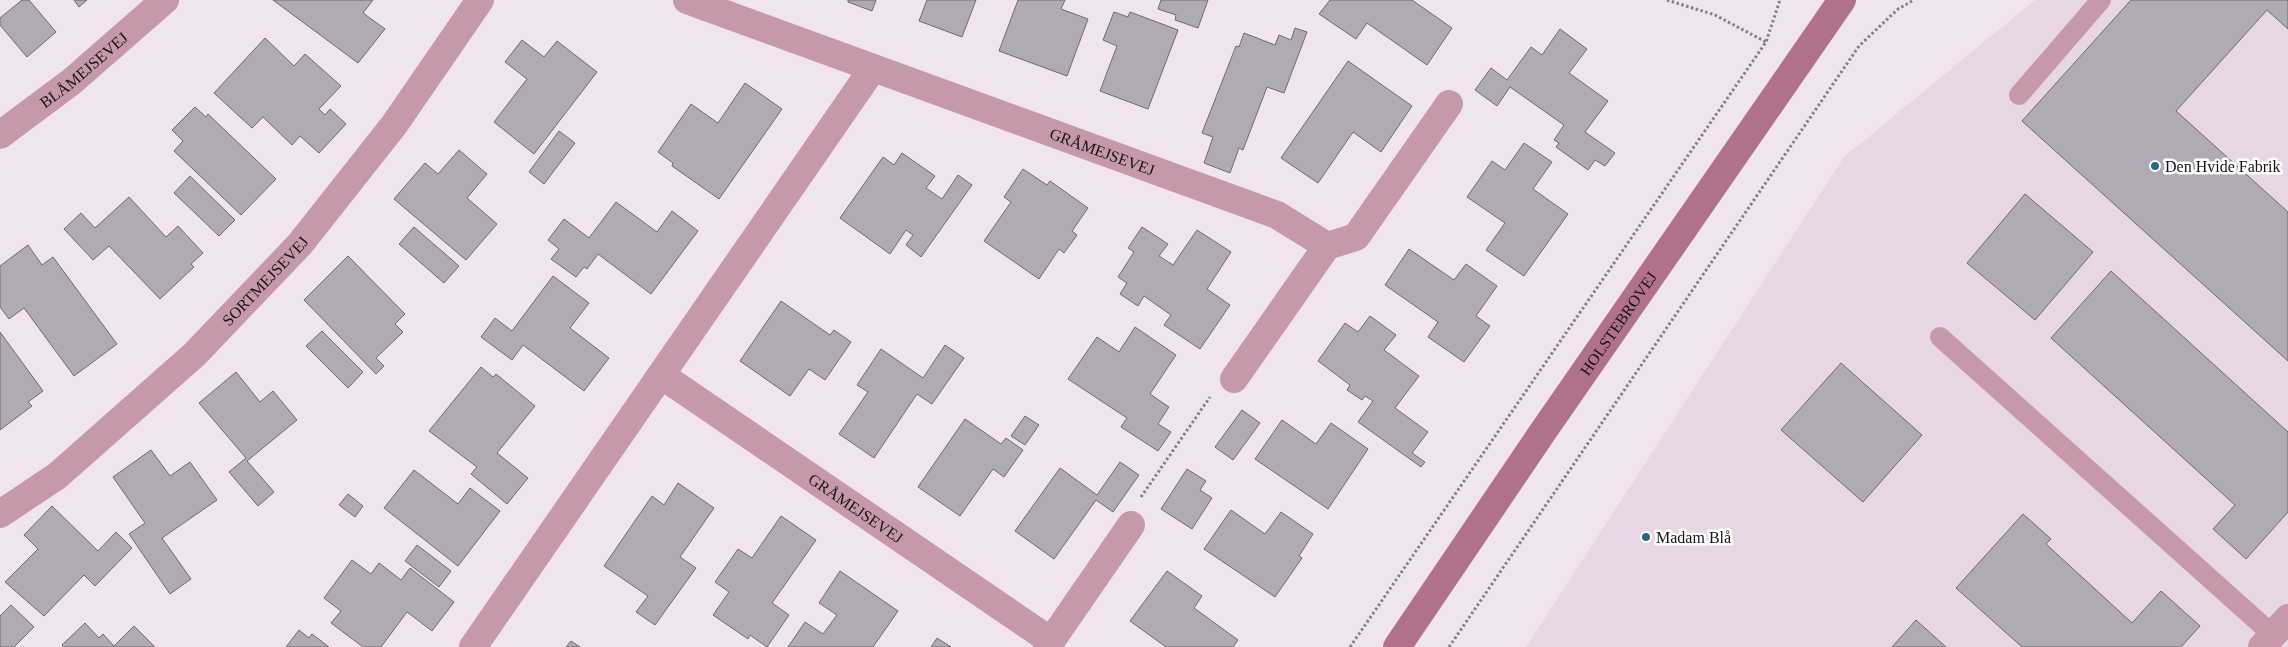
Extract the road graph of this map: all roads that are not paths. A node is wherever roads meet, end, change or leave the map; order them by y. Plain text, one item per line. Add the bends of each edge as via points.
1 (165, 0) edge
2 (480, 0) edge
3 (687, 0) edge
4 (1842, 0) edge
5 (2101, 0) edge
6 (873, 68) junction
7 (2019, 94) dead end
8 (1449, 104) dead end
9 (0, 135) edge
10 (1327, 246) junction
11 (1940, 336) dead end
12 (661, 375) junction
13 (1234, 379) road end
14 (0, 514) edge
15 (1131, 525) road end
16 (2274, 634) edge
17 (1049, 644) edge
18 (473, 647) edge
19 (1397, 647) edge

1 - 9 street, BLÅMEJSEVEJ via 71,82
2 - 14 street, SORTMEJSEVEJ via 394,125 300,244 195,354 57,476
3 - 6 street, GRÅMEJSEVEJ
4 - 19 street, HOLSTEBROVEJ
5 - 7 lane
6 - 10 street, GRÅMEJSEVEJ via 1277,214
6 - 12 street
8 - 10 street via 1356,237
10 - 13 street
11 - 16 lane
12 - 17 street, GRÅMEJSEVEJ
12 - 18 street
15 - 17 street, GRÅMEJSEVEJ

